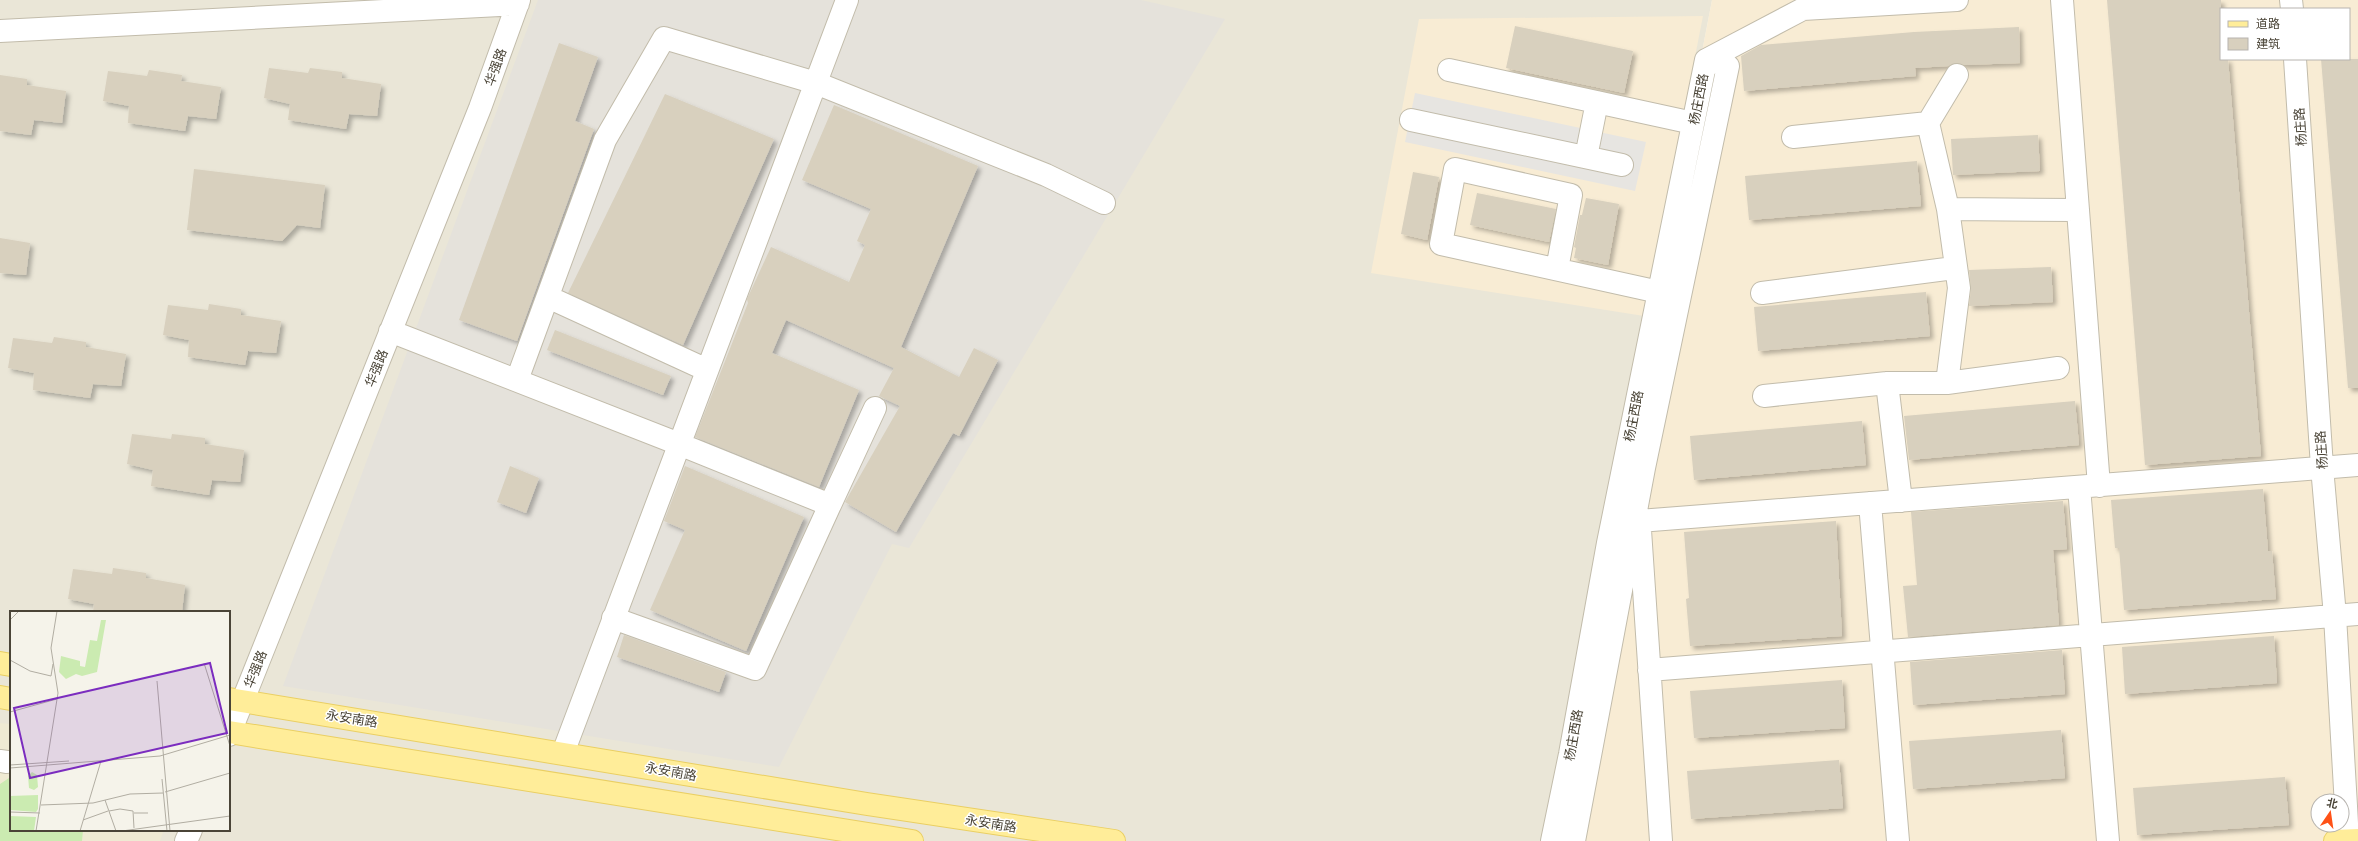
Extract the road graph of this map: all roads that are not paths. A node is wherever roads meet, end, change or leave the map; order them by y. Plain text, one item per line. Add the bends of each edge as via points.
1 (847, 0) edge
2 (1957, 0) edge
3 (2062, 0) edge
4 (518, 2) edge
5 (0, 31) edge
6 (1706, 60) junction
7 (2295, 60) edge
8 (1449, 70) dead end
9 (1957, 75) dead end
10 (816, 83) junction
11 (1597, 102) junction
12 (1411, 120) dead end
13 (1693, 123) junction
14 (1928, 123) junction
15 (1792, 137) dead end
16 (1586, 157) junction
17 (1622, 165) dead end
18 (1104, 203) dead end
19 (1948, 209) junction
20 (2078, 210) junction
21 (1954, 268) junction
22 (1557, 270) junction
23 (1659, 292) junction
24 (1762, 293) dead end
25 (548, 297) junction
26 (390, 331) junction
27 (2058, 368) dead end
28 (707, 370) junction
29 (517, 380) junction
30 (1887, 383) junction
31 (1947, 383) junction
32 (1764, 396) dead end
33 (875, 408) dead end
34 (679, 444) junction
35 (2358, 465) edge
36 (2322, 467) junction
37 (2089, 486) junction
38 (1901, 501) junction
39 (1870, 503) junction
40 (830, 505) junction
41 (1638, 512) junction
42 (2358, 614) edge
43 (2335, 616) junction
44 (614, 618) junction
45 (2091, 635) junction
46 (1882, 652) junction
47 (0, 664) edge
48 (10, 665) edge
49 (1650, 670) junction
50 (0, 697) edge
51 (10, 699) edge
52 (236, 700) edge
53 (230, 728) edge
54 (230, 733) edge
55 (563, 753) junction
56 (191, 831) edge
57 (850, 836) edge
58 (2347, 840) edge
59 (186, 841) edge
60 (912, 841) edge
61 (1114, 841) edge
62 (1552, 841) edge
63 (1574, 841) edge
64 (1661, 841) edge
65 (1898, 841) edge
66 (2108, 841) edge

1 - 10 street
2 - 6 street via 1803,9
3 - 20 street
4 - 5 street
4 - 26 street, 华强路 via 480,108
6 - 13 street, 杨庄西路
6 - 41 street, 杨庄西路 via 1728,66
7 - 36 street, 杨庄路
8 - 11 street
9 - 14 street
10 - 18 street via 1046,174
10 - 25 street via 664,38 606,140
10 - 28 street
11 - 13 street
11 - 16 street
12 - 16 street
13 - 23 street, 杨庄西路
14 - 15 street
14 - 19 street
16 - 17 street
19 - 20 street
19 - 21 street
20 - 37 street
21 - 24 street
21 - 31 street via 1959,288
22 - 22 street via 1441,244 1455,169 1571,195
22 - 23 street
23 - 62 street, 杨庄西路 via 1608,543
25 - 28 street
25 - 29 street
26 - 29 street
26 - 52 street, 华强路
27 - 31 street
28 - 34 street
29 - 34 street
30 - 31 street
30 - 32 street
30 - 38 street
33 - 40 street
34 - 40 street
34 - 44 street
35 - 36 street
36 - 37 street
36 - 43 street, 杨庄路
37 - 38 street
37 - 45 street
38 - 39 street
39 - 41 street
39 - 46 street
40 - 44 street via 755,669
41 - 49 street
41 - 63 street, 杨庄西路
42 - 43 street
43 - 45 street
43 - 58 street, 杨庄路
44 - 55 street
45 - 46 street
45 - 66 street
46 - 49 street
46 - 65 street
47 - 48 main road
49 - 64 street
50 - 51 main road
52 - 53 street, 华强路
52 - 55 main road, 永安南路
54 - 57 main road
55 - 61 main road, 永安南路 via 867,804
56 - 59 street
57 - 60 main road

